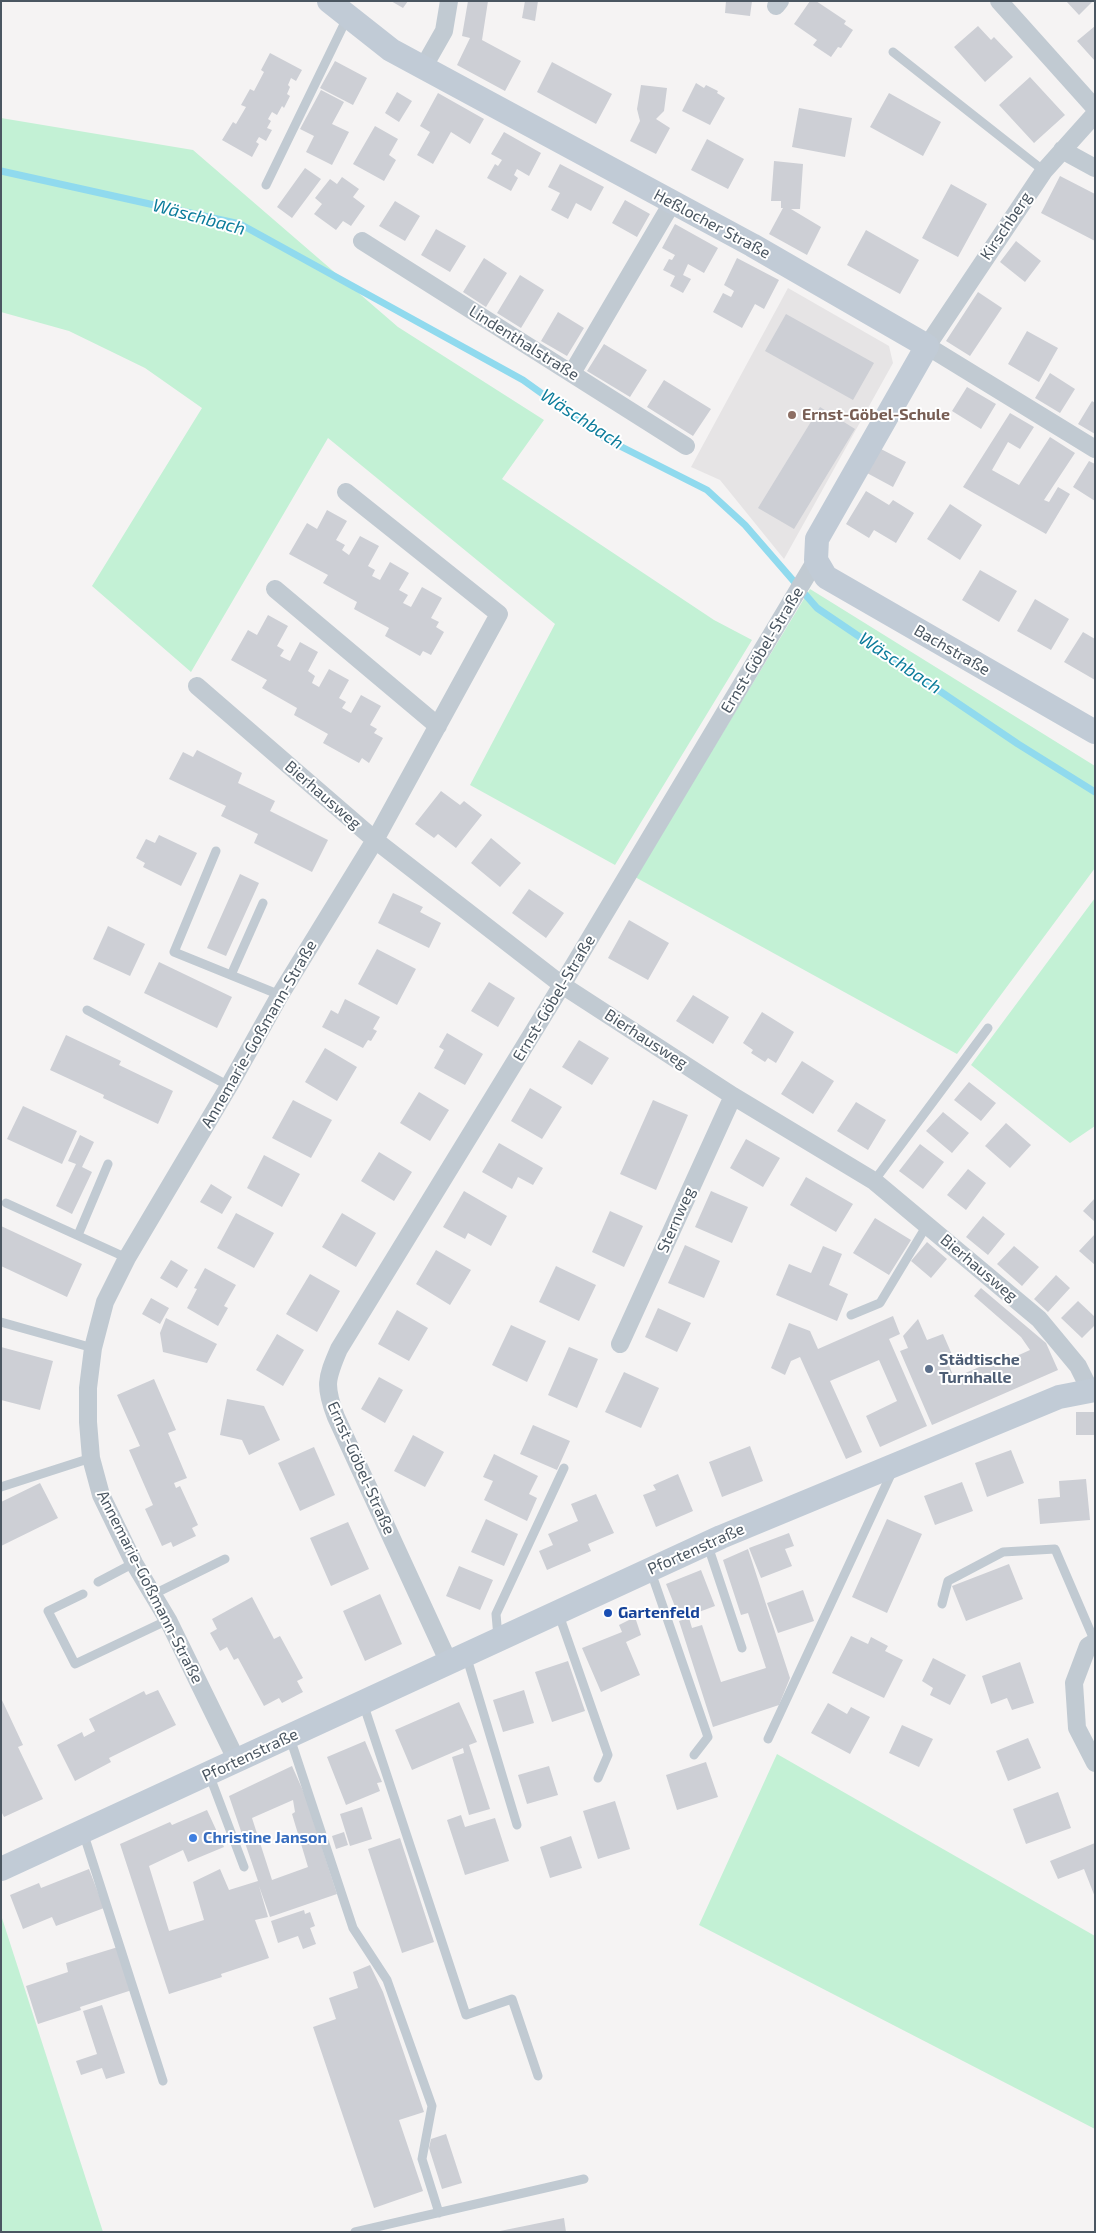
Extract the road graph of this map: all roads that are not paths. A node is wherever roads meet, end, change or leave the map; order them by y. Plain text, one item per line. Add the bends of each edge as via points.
1 (329, 1) edge
2 (450, 1) edge
3 (999, 1) edge
4 (348, 16) junction
5 (893, 52) dead end
6 (423, 68) junction
7 (1095, 108) edge
8 (1095, 114) edge
9 (1062, 150) junction
10 (1095, 168) edge
11 (1044, 171) junction
12 (266, 185) dead end
13 (672, 203) junction
14 (362, 241) dead end
15 (926, 346) junction
16 (572, 373) junction
17 (686, 446) dead end
18 (1095, 449) edge
19 (346, 492) dead end
20 (812, 566) junction
21 (275, 589) dead end
22 (197, 686) dead end
23 (438, 726) junction
24 (1095, 732) edge
25 (375, 840) junction
26 (216, 851) dead end
27 (263, 903) dead end
28 (230, 975) junction
29 (562, 985) junction
30 (280, 995) junction
31 (86, 1010) dead end
32 (988, 1028) dead end
33 (229, 1086) junction
34 (733, 1096) junction
35 (108, 1164) dead end
36 (874, 1181) junction
37 (6, 1202) dead end
38 (927, 1225) junction
39 (78, 1235) junction
40 (127, 1258) junction
41 (851, 1315) dead end
42 (1, 1322) edge
43 (620, 1344) dead end
44 (94, 1348) junction
45 (1093, 1390) edge
46 (91, 1458) junction
47 (896, 1465) junction
48 (564, 1468) dead end
49 (1, 1487) edge
50 (707, 1543) junction
51 (225, 1559) dead end
52 (134, 1563) junction
53 (650, 1569) junction
54 (98, 1582) dead end
55 (83, 1594) dead end
56 (154, 1594) junction
57 (942, 1604) dead end
58 (558, 1612) junction
59 (168, 1620) junction
60 (498, 1640) junction
61 (1095, 1642) edge
62 (742, 1648) dead end
63 (458, 1659) junction
64 (363, 1702) junction
65 (290, 1736) junction
66 (768, 1739) dead end
67 (694, 1755) dead end
68 (237, 1761) junction
69 (1095, 1762) edge
70 (208, 1774) junction
71 (598, 1778) dead end
72 (517, 1825) dead end
73 (83, 1832) junction
74 (244, 1867) dead end
75 (1, 1869) edge
76 (538, 2076) dead end
77 (163, 2081) dead end
78 (584, 2179) dead end
79 (439, 2213) junction
80 (356, 2232) edge

1 - 4 street, Heßlocher Straße
2 - 6 street via 444,31
3 - 7 street
4 - 6 street, Heßlocher Straße via 392,50
4 - 12 lane
5 - 11 lane
6 - 13 street, Heßlocher Straße
8 - 9 street, Kirschberg
9 - 10 street
9 - 11 street, Kirschberg
11 - 15 street, Kirschberg
13 - 15 street, Heßlocher Straße via 752,245
13 - 16 street
14 - 16 street, Lindenthalstraße
15 - 18 street, Heßlocher Straße
15 - 20 street, Ernst-Göbel-Straße via 817,539
16 - 17 street, Lindenthalstraße
19 - 23 street, Annemarie-Goßmann-Straße via 499,614
20 - 24 street, Bachstraße
20 - 29 street, Ernst-Göbel-Straße
21 - 23 street
22 - 25 street, Bierhausweg
23 - 25 street, Annemarie-Goßmann-Straße
25 - 29 street, Bierhausweg
25 - 30 street, Annemarie-Goßmann-Straße
26 - 28 lane via 174,952
27 - 28 lane
28 - 30 lane
29 - 34 street, Bierhausweg
29 - 63 street, Ernst-Göbel-Straße via 339,1349 328,1383 328,1396 336,1417
30 - 33 street, Annemarie-Goßmann-Straße
31 - 33 lane
32 - 36 lane
33 - 40 street, Annemarie-Goßmann-Straße
34 - 36 street, Bierhausweg
34 - 43 street, Sternweg
35 - 39 lane
36 - 38 street, Bierhausweg
37 - 39 lane
38 - 41 lane via 880,1303
38 - 45 street, Bierhausweg via 1039,1319 1078,1366
39 - 40 lane
40 - 44 street, Annemarie-Goßmann-Straße via 105,1302
42 - 44 lane
44 - 46 street, Annemarie-Goßmann-Straße via 88,1388
45 - 47 street, Pfortenstraße via 1059,1397
46 - 49 lane
46 - 52 street, Annemarie-Goßmann-Straße via 101,1495
47 - 50 street, Pfortenstraße
47 - 66 lane
48 - 60 lane via 496,1614
50 - 53 street, Pfortenstraße
50 - 62 lane
51 - 56 lane
52 - 54 lane
52 - 56 street, Annemarie-Goßmann-Straße
53 - 58 street, Pfortenstraße
53 - 67 lane via 708,1737
55 - 59 lane via 48,1611 75,1664
56 - 59 street, Annemarie-Goßmann-Straße
57 - 61 lane via 948,1581 1003,1552 1056,1549
58 - 60 street, Pfortenstraße
58 - 71 lane via 608,1755
59 - 68 street, Annemarie-Goßmann-Straße
60 - 63 street, Pfortenstraße
61 - 69 street via 1088,1646 1074,1683 1078,1728
63 - 64 street, Pfortenstraße
63 - 72 lane
64 - 65 street, Pfortenstraße
64 - 76 lane via 466,2015 512,1999
65 - 68 street, Pfortenstraße
65 - 79 lane via 353,1928 387,1980 432,2106 422,2159
68 - 70 street, Pfortenstraße
70 - 73 street, Pfortenstraße
70 - 74 lane
73 - 75 street, Pfortenstraße
73 - 77 lane
78 - 79 lane
79 - 80 lane

